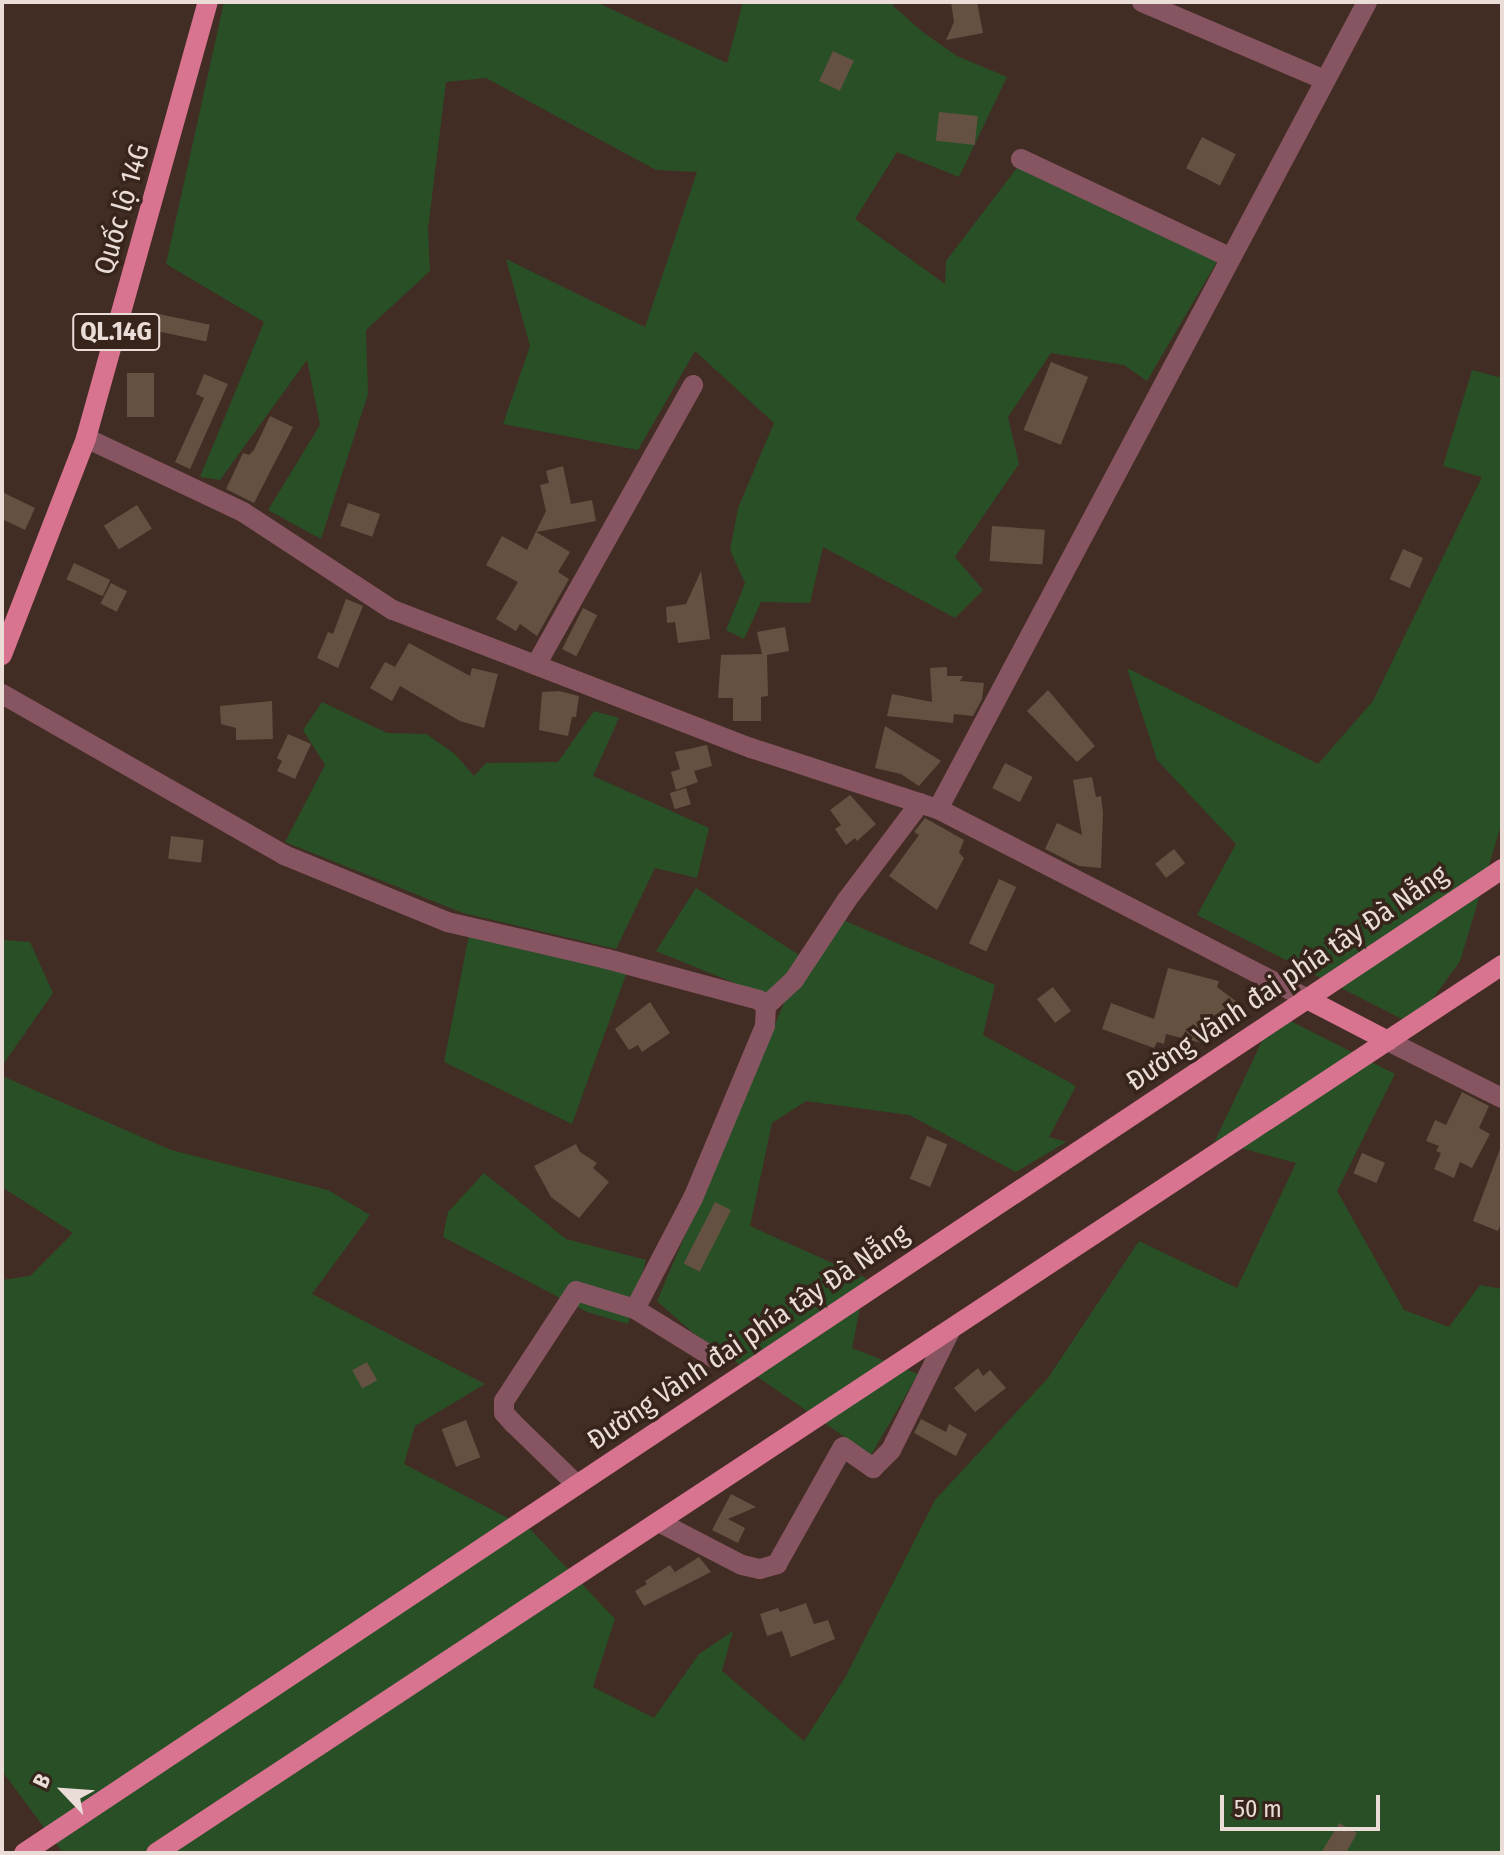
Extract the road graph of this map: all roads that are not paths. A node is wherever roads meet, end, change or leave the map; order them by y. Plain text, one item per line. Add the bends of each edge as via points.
1 (208, 2) edge
2 (1142, 2) edge
3 (1367, 2) edge
4 (1325, 80) junction
5 (1021, 159) dead end
6 (1231, 258) junction
7 (693, 385) dead end
8 (86, 438) junction
9 (2, 655) edge
10 (536, 665) junction
11 (2, 694) edge
12 (929, 806) junction
13 (1502, 869) edge
14 (1502, 965) edge
15 (1307, 999) junction
16 (766, 1006) junction
17 (1388, 1041) junction
18 (1502, 1098) edge
19 (635, 1309) junction
20 (951, 1329) junction
21 (714, 1358) dead end
22 (577, 1485) junction
23 (659, 1522) junction
24 (24, 1853) edge
25 (156, 1853) edge

1 - 8 main road, Quốc lộ 14G / QL.14G
2 - 4 street
3 - 4 street
4 - 6 street
5 - 6 street
6 - 12 street
7 - 10 street
8 - 9 main road, Quốc lộ 14G / QL.14G
8 - 10 street via 243,512 393,610
10 - 12 street via 751,748
11 - 16 street via 284,855 407,906 447,922 607,959
12 - 15 street
12 - 16 street via 846,901 794,980
13 - 15 main road, Đường Vành đai phía tây Đà Nẵng
14 - 17 main road
15 - 17 main road
15 - 22 main road, Đường Vành đai phía tây Đà Nẵng
16 - 19 street via 765,1026 693,1198
17 - 18 street
17 - 20 main road
19 - 21 street
19 - 22 street via 576,1291 507,1393 504,1413
20 - 23 main road
20 - 23 street via 891,1450 873,1468 843,1447 777,1564 760,1569 742,1565
22 - 24 main road, Đường Vành đai phía tây Đà Nẵng
23 - 25 main road

